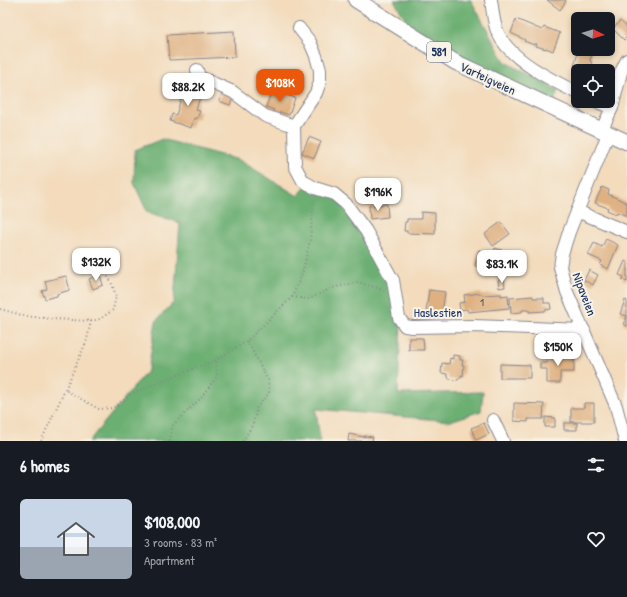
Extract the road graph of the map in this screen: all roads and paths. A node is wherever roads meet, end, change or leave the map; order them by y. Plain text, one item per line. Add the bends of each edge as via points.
1 (356, 0) edge
2 (491, 0) edge
3 (299, 28) dead end
4 (627, 60) edge
5 (197, 70) dead end
6 (571, 89) edge
7 (615, 96) edge
8 (612, 108) edge
9 (294, 126) junction
10 (604, 132) junction
11 (627, 142) edge
12 (315, 188) junction
13 (577, 211) junction
14 (627, 232) edge
15 (96, 260) dead end
16 (395, 293) junction
17 (292, 297) junction
18 (0, 308) edge
19 (91, 321) junction
20 (584, 330) junction
21 (247, 340) junction
22 (216, 360) junction
23 (65, 390) junction
24 (493, 420) dead end
25 (41, 441) edge
26 (170, 441) edge
27 (243, 441) edge
28 (503, 441) edge
29 (625, 441) edge

1 - 10 main road, Varteigveien / 581 via 455,62
2 - 6 street via 494,23 508,47 520,59
3 - 9 street via 310,42 316,56 320,82 316,93
4 - 7 street, Nipaveien
5 - 9 street via 199,77 233,92 265,116
8 - 10 street, Nipaveien
9 - 12 street via 295,166 303,181
10 - 11 main road, Varteigveien / 581
10 - 13 street, Nipaveien
12 - 16 street, Haslestien via 334,194 346,204 366,231 393,280
12 - 17 path via 310,240 302,274
13 - 14 street
13 - 20 street, Nipaveien via 560,267 567,292
15 - 19 path via 111,281 116,296 113,310 100,319
16 - 17 path via 358,282 332,288 309,300
16 - 20 street, Haslestien via 399,318 409,327 473,326
17 - 21 path
18 - 19 path via 25,316
19 - 23 path via 87,340
20 - 29 street, Nipaveien via 616,406
21 - 22 path
21 - 27 path via 268,380 269,393 257,407 253,424
22 - 23 path via 132,394 113,408 99,409
22 - 26 path via 217,376 201,398 172,426
23 - 25 path
24 - 28 street

